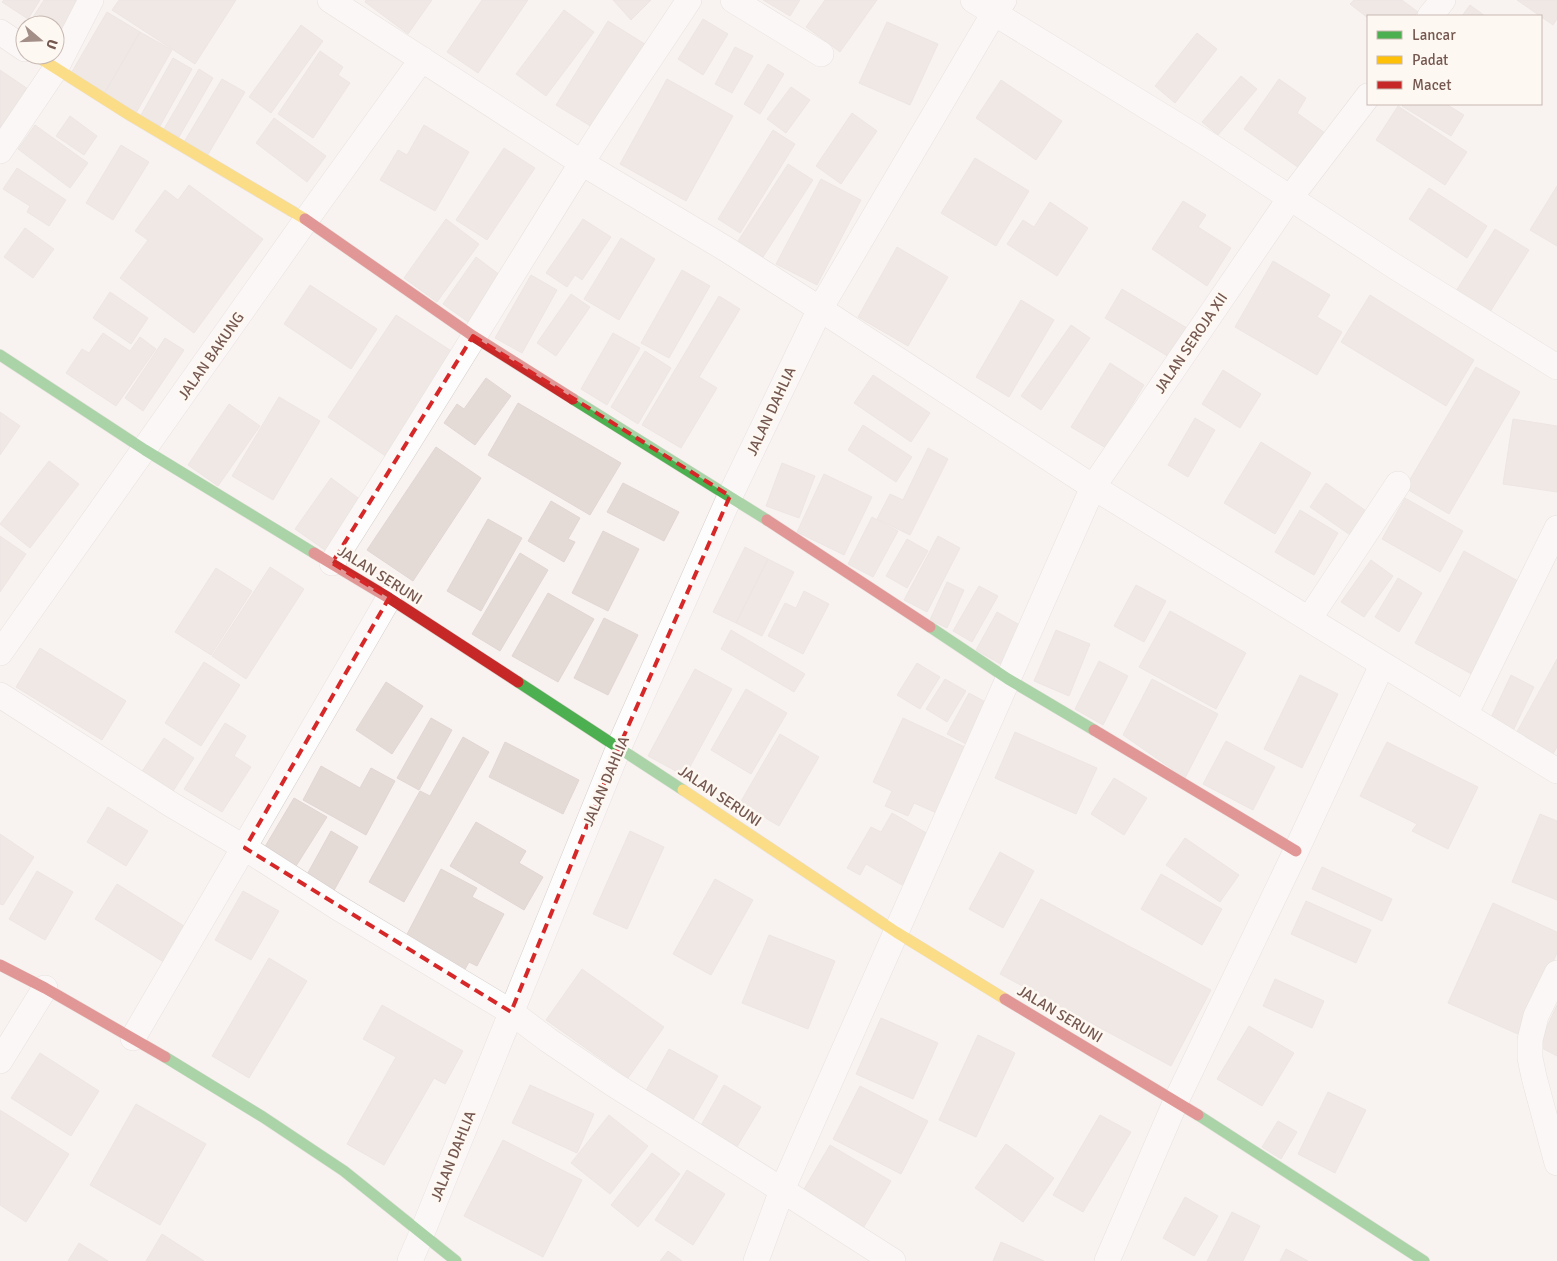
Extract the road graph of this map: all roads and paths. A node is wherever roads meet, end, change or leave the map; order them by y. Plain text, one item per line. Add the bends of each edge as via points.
1 (91, 0) edge
2 (330, 0) edge
3 (689, 0) edge
4 (733, 0) edge
5 (1443, 0) edge
6 (990, 4) edge
7 (1431, 15) edge
8 (0, 32) edge
9 (15, 42) edge
10 (821, 54) dead end
11 (422, 59) junction
12 (51, 65) edge
13 (56, 68) junction
14 (1367, 97) edge
15 (0, 151) edge
16 (582, 163) junction
17 (1290, 198) junction
18 (306, 220) junction
19 (820, 309) junction
20 (473, 336) junction
21 (0, 355) edge
22 (1557, 367) edge
23 (145, 450) junction
24 (1398, 484) dead end
25 (1092, 487) junction
26 (730, 496) junction
27 (1557, 528) edge
28 (332, 563) junction
29 (389, 598) junction
30 (1308, 619) junction
31 (0, 653) edge
32 (1382, 665) junction
33 (1008, 679) junction
34 (0, 695) edge
35 (1465, 715) junction
36 (619, 747) junction
37 (1557, 771) edge
38 (245, 848) junction
39 (1296, 851) junction
40 (896, 932) junction
41 (0, 965) edge
42 (1557, 973) edge
43 (45, 988) junction
44 (511, 1012) junction
45 (133, 1038) junction
46 (0, 1061) edge
47 (1176, 1101) junction
48 (1557, 1163) edge
49 (782, 1190) junction
50 (422, 1233) junction
51 (410, 1261) edge
52 (456, 1261) edge
53 (756, 1261) edge
54 (893, 1261) edge
55 (1107, 1261) edge
56 (1424, 1261) edge

1 - 13 street
2 - 11 street
3 - 16 street
4 - 10 street
5 - 7 street
6 - 17 street
6 - 19 street, JALAN DAHLIA
8 - 9 street
11 - 16 street
11 - 18 street, JALAN BAKUNG
12 - 13 street
13 - 15 street
13 - 18 street
14 - 17 street, JALAN SEROJA XII
16 - 19 street
16 - 20 street
17 - 22 street
17 - 25 street, JALAN SEROJA XII
18 - 20 street
18 - 23 street, JALAN BAKUNG
19 - 25 street
19 - 26 street, JALAN DAHLIA
20 - 26 street
20 - 28 street
21 - 23 street, JALAN SERUNI
23 - 28 street, JALAN SERUNI
23 - 31 street, JALAN BAKUNG
24 - 30 street
25 - 30 street
25 - 33 street, JALAN SEROJA XII
26 - 33 street
26 - 36 street, JALAN DAHLIA
27 - 35 street
28 - 29 street, JALAN SERUNI
29 - 36 street, JALAN SERUNI
29 - 38 street
30 - 32 street
32 - 35 street
32 - 39 street
33 - 39 street
33 - 40 street, JALAN SEROJA XII
34 - 38 street
35 - 37 street
36 - 40 street, JALAN SERUNI
36 - 44 street, JALAN DAHLIA
38 - 44 street
38 - 45 street
39 - 47 street
40 - 47 street, JALAN SERUNI
40 - 49 street, JALAN SEROJA XII
41 - 43 street
42 - 48 street via 1536,1016 1530,1040 1530,1058
43 - 45 street
43 - 46 street
44 - 49 street via 612,1084
44 - 50 street, JALAN DAHLIA
45 - 50 street via 344,1171
47 - 55 street
47 - 56 street, JALAN SERUNI
49 - 53 street, JALAN SEROJA XII
49 - 54 street
50 - 51 street, JALAN DAHLIA
50 - 52 street

